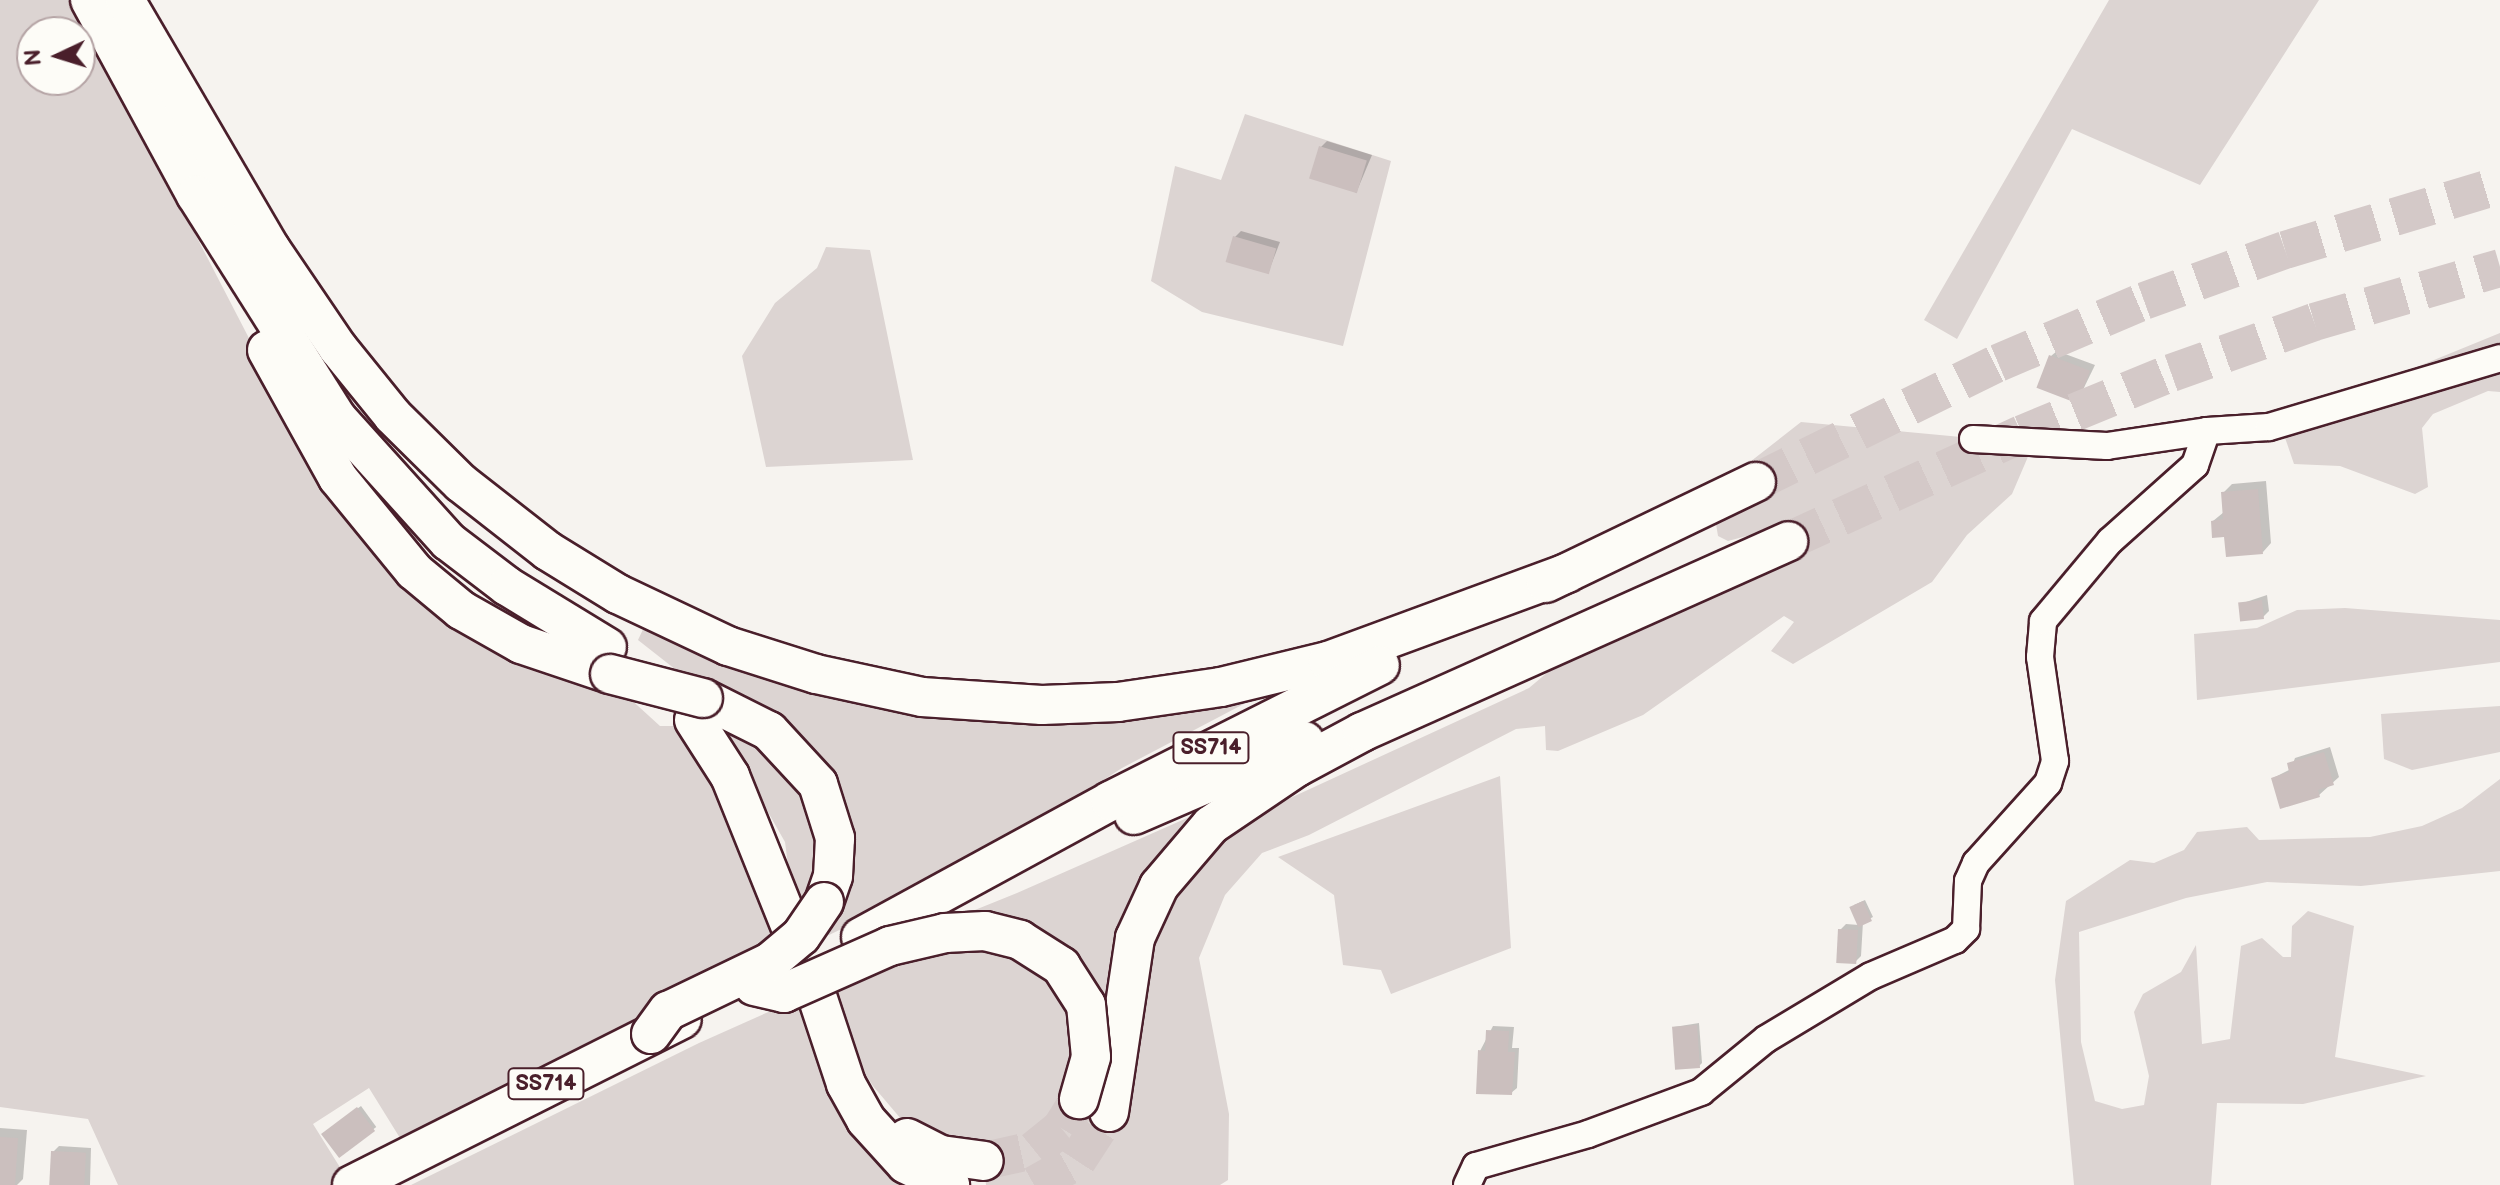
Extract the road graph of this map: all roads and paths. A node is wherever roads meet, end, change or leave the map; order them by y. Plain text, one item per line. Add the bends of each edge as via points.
1 (90, 0) edge
2 (125, 0) edge
3 (163, 69) junction
4 (196, 195) junction
5 (2500, 358) edge
6 (2207, 431) junction
7 (1973, 439) dead end
8 (382, 472) junction
9 (1756, 482) tunnel mouth
10 (1788, 541) tunnel mouth
11 (1567, 573) junction
12 (1532, 654) junction
13 (609, 660) junction
14 (699, 709) junction
15 (792, 930) dead end
16 (861, 937) junction
17 (754, 986) junction
18 (814, 987) dead end
19 (651, 1034) junction
20 (837, 1048) junction
21 (984, 1161) tunnel mouth
22 (352, 1185) edge
23 (950, 1185) tunnel mouth
24 (1467, 1185) edge

1 - 4 highway
2 - 3 highway
3 - 8 highway via 277,294
3 - 11 highway via 313,314 431,455 569,566 675,623 753,655 922,697 1042,705 1118,702 1221,687 1328,661
4 - 8 highway via 337,418
4 - 13 highway via 212,242 295,405 380,536 435,590 490,627 543,654
5 - 6 street via 2269,427
6 - 7 street via 2107,446
6 - 24 street via 2195,465 2110,541 2043,621 2040,657 2055,761 2048,783 1976,863 1968,881 1966,929 1955,940 1858,984 1766,1039 1701,1092 1659,1111 1476,1166
8 - 13 highway via 470,559
9 - 11 highway, SS714
10 - 12 highway, SS714
11 - 16 highway, SS714 via 1192,758
12 - 16 highway, SS714 via 1233,771
12 - 17 highway, bridge via 1297,767 1233,808 1189,847 1159,886 1135,938 1094,1105 1086,1005 1061,966 1020,940 985,931 945,933 890,946 784,993
13 - 14 highway, bridge
14 - 15 highway
14 - 19 highway, bridge via 769,731 818,784 835,838 833,876 824,902 801,936 770,962 668,1011
16 - 17 highway, SS714
17 - 19 highway, SS714
18 - 20 highway
19 - 22 highway, SS714
20 - 21 highway via 877,1109 906,1137 941,1155
20 - 23 highway via 846,1084 884,1144 915,1169

